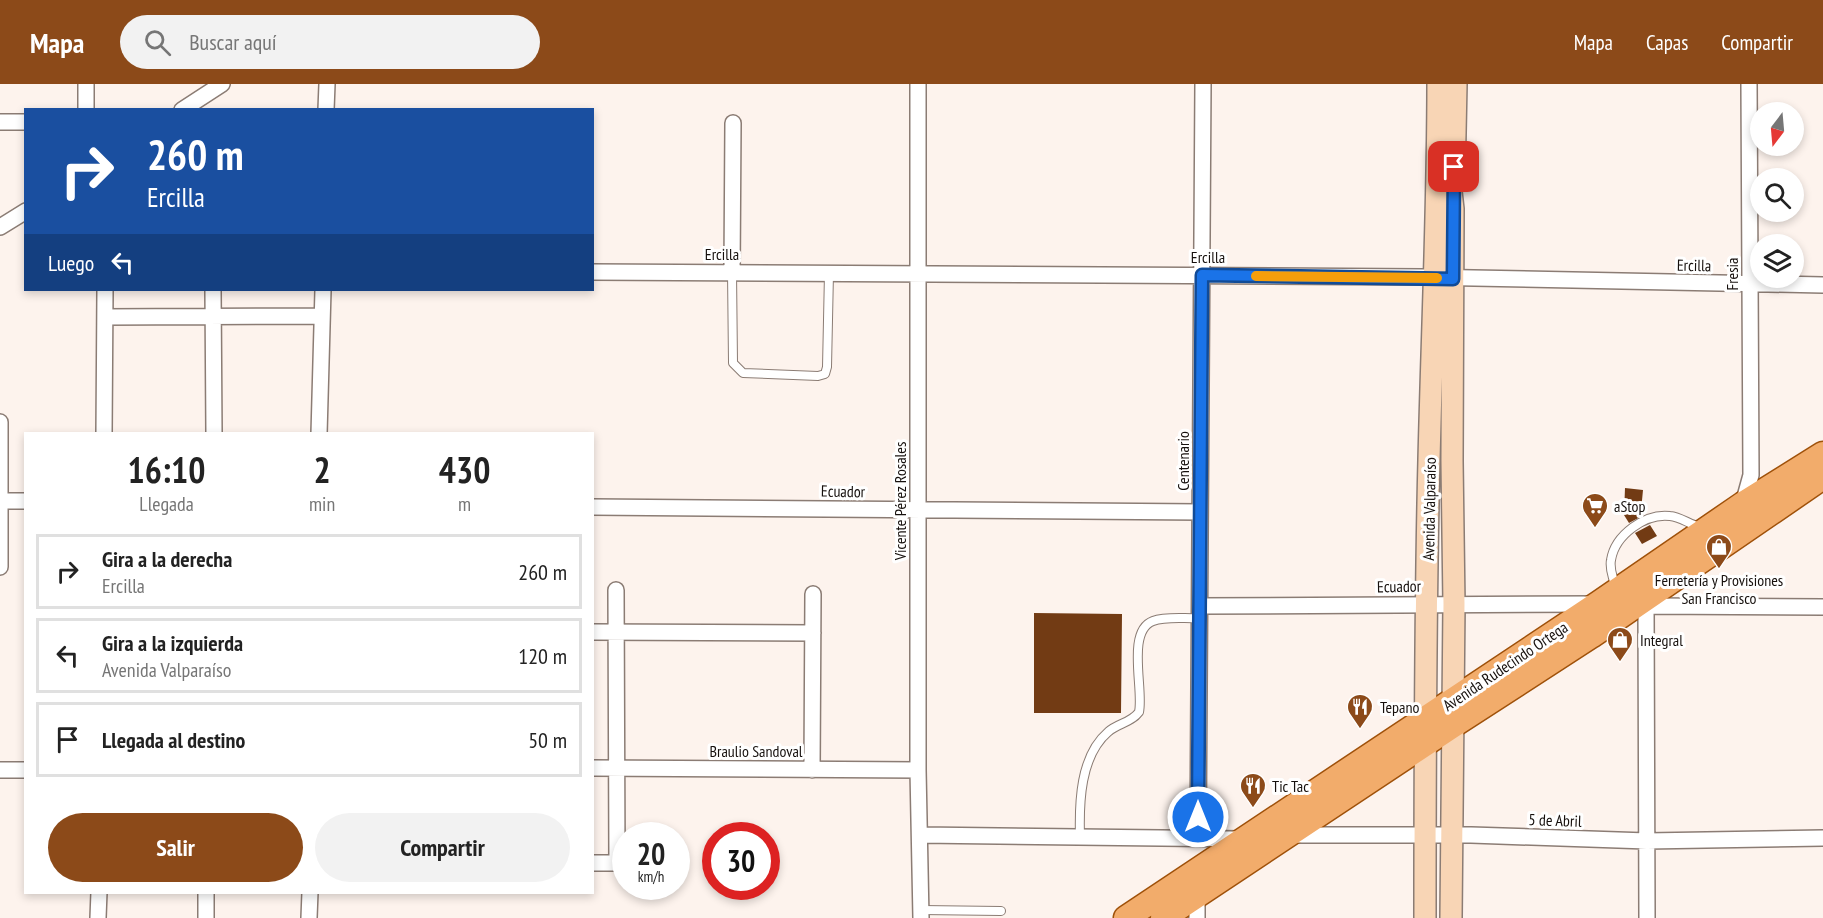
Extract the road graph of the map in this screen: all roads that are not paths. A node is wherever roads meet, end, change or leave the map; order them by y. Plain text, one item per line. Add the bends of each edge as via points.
1 (86, 84) edge
2 (327, 84) edge
3 (918, 84) edge
4 (1203, 84) edge
5 (1456, 84) edge
6 (1749, 84) edge
7 (216, 88) edge
8 (1438, 92) edge
9 (86, 108) edge
10 (185, 108) edge
11 (211, 108) edge
12 (326, 108) edge
13 (0, 122) edge
14 (24, 122) edge
15 (733, 123) dead end
16 (1453, 209) junction
17 (24, 212) edge
18 (0, 227) edge
19 (594, 272) edge
20 (732, 272) junction
21 (829, 273) junction
22 (918, 273) junction
23 (1202, 275) junction
24 (1444, 278) junction
25 (1749, 284) junction
26 (1823, 285) edge
27 (105, 291) edge
28 (213, 291) edge
29 (323, 291) edge
30 (214, 316) junction
31 (322, 316) junction
32 (106, 317) junction
33 (0, 422) edge
34 (104, 432) edge
35 (214, 432) edge
36 (319, 432) edge
37 (1823, 454) edge
38 (1750, 464) junction
39 (1823, 477) edge
40 (1782, 480) junction
41 (1, 501) edge
42 (24, 501) edge
43 (1743, 504) junction
44 (594, 507) edge
45 (917, 510) junction
46 (1200, 512) junction
47 (1711, 526) junction
48 (0, 542) edge
49 (0, 567) edge
50 (616, 590) dead end
51 (813, 594) dead end
52 (1606, 598) junction
53 (1648, 603) junction
54 (1427, 604) junction
55 (1454, 604) junction
56 (1823, 607) edge
57 (1200, 612) junction
58 (594, 632) edge
59 (616, 632) junction
60 (813, 633) junction
61 (1453, 701) junction
62 (1426, 719) junction
63 (1452, 726) junction
64 (1425, 744) junction
65 (594, 768) edge
66 (617, 768) junction
67 (0, 770) edge
68 (24, 770) edge
69 (812, 770) junction
70 (918, 770) junction
71 (921, 835) junction
72 (1287, 835) junction
73 (1425, 835) junction
74 (1453, 835) junction
75 (1080, 837) junction
76 (1823, 838) edge
77 (1198, 839) junction
78 (1244, 839) junction
79 (1647, 841) junction
80 (594, 863) edge
81 (99, 894) edge
82 (206, 894) edge
83 (310, 894) edge
84 (1197, 907) edge
85 (1001, 911) dead end
86 (921, 914) edge
87 (98, 918) edge
88 (206, 918) edge
89 (309, 918) edge
90 (1126, 918) edge
91 (1164, 918) edge
92 (1425, 918) edge
93 (1451, 918) edge
94 (1647, 918) edge

1 - 9 street
2 - 12 street
3 - 22 street, Vicente Pérez Rosales
4 - 23 street, Centenario
5 - 16 main road, Avenida Valparaíso
6 - 25 street, Fresia
7 - 10 street
7 - 11 street
8 - 16 main road, Avenida Valparaíso
8 - 24 main road, Avenida Valparaíso
13 - 14 street
15 - 20 street
16 - 24 main road, Avenida Valparaíso
17 - 18 street
19 - 20 street, Ercilla
20 - 21 street, Ercilla
20 - 21 lane via 733,363 737,369 743,373 818,376 825,374 828,367
21 - 22 street, Ercilla
22 - 23 street, Ercilla
22 - 45 street, Vicente Pérez Rosales
23 - 24 street, Ercilla
23 - 46 street, Centenario
24 - 25 street, Ercilla
24 - 54 main road, Avenida Valparaíso via 1429,461
24 - 55 main road, Avenida Valparaíso
25 - 26 street, Ercilla
25 - 38 street, Fresia
27 - 32 street
28 - 30 street
29 - 31 street
30 - 31 street
30 - 32 street
30 - 35 street
31 - 36 street
32 - 34 street
33 - 41 street
37 - 40 main road, Avenida Rudecindo Ortega
38 - 40 street
38 - 43 street, Fresia
39 - 53 main road, Avenida Rudecindo Ortega
40 - 43 main road, Avenida Rudecindo Ortega
41 - 42 street
41 - 48 street
43 - 47 main road, Avenida Rudecindo Ortega
44 - 45 street, Ecuador
45 - 46 street, Ecuador
45 - 70 street, Vicente Pérez Rosales
46 - 57 street, Centenario
47 - 52 main road, Avenida Rudecindo Ortega
47 - 52 lane via 1695,526 1669,515 1630,529 1611,557 1615,586
48 - 49 street
50 - 59 street
51 - 60 street
52 - 55 street, Ecuador
52 - 61 main road, Avenida Rudecindo Ortega
53 - 56 street
53 - 63 main road, Avenida Rudecindo Ortega
53 - 79 street
54 - 55 street, Ecuador
54 - 57 street, Ecuador
54 - 62 main road, Avenida Valparaíso
55 - 61 main road, Avenida Valparaíso
57 - 75 lane via 1157,620 1141,631 1139,712 1130,721 1111,729 1089,759 1082,793
57 - 77 street, Centenario
58 - 59 street
59 - 60 street
59 - 66 street
60 - 69 street
61 - 62 main road, Avenida Rudecindo Ortega
61 - 63 main road, Avenida Valparaíso
62 - 64 main road, Avenida Valparaíso
62 - 78 main road, Avenida Rudecindo Ortega
63 - 64 main road, Avenida Rudecindo Ortega
63 - 74 main road, Avenida Valparaíso
64 - 72 main road, Avenida Rudecindo Ortega
64 - 73 main road, Avenida Valparaíso
65 - 66 street, Braulio Sandoval
66 - 69 street, Braulio Sandoval
66 - 80 street via 617,863
67 - 68 street
69 - 70 street, Braulio Sandoval
70 - 71 street, Vicente Pérez Rosales
71 - 75 street
71 - 86 street, Vicente Pérez Rosales
72 - 73 street, 5 de Abril
72 - 84 main road, Avenida Rudecindo Ortega
73 - 74 street, 5 de Abril
73 - 92 main road, Avenida Valparaíso
74 - 79 street, 5 de Abril
74 - 93 main road, Avenida Valparaíso
75 - 77 street
76 - 79 street, 5 de Abril
77 - 78 street
78 - 90 main road, Avenida Rudecindo Ortega
79 - 94 street
81 - 87 street
82 - 88 street
83 - 89 street
84 - 91 main road, Avenida Rudecindo Ortega
85 - 86 lane

